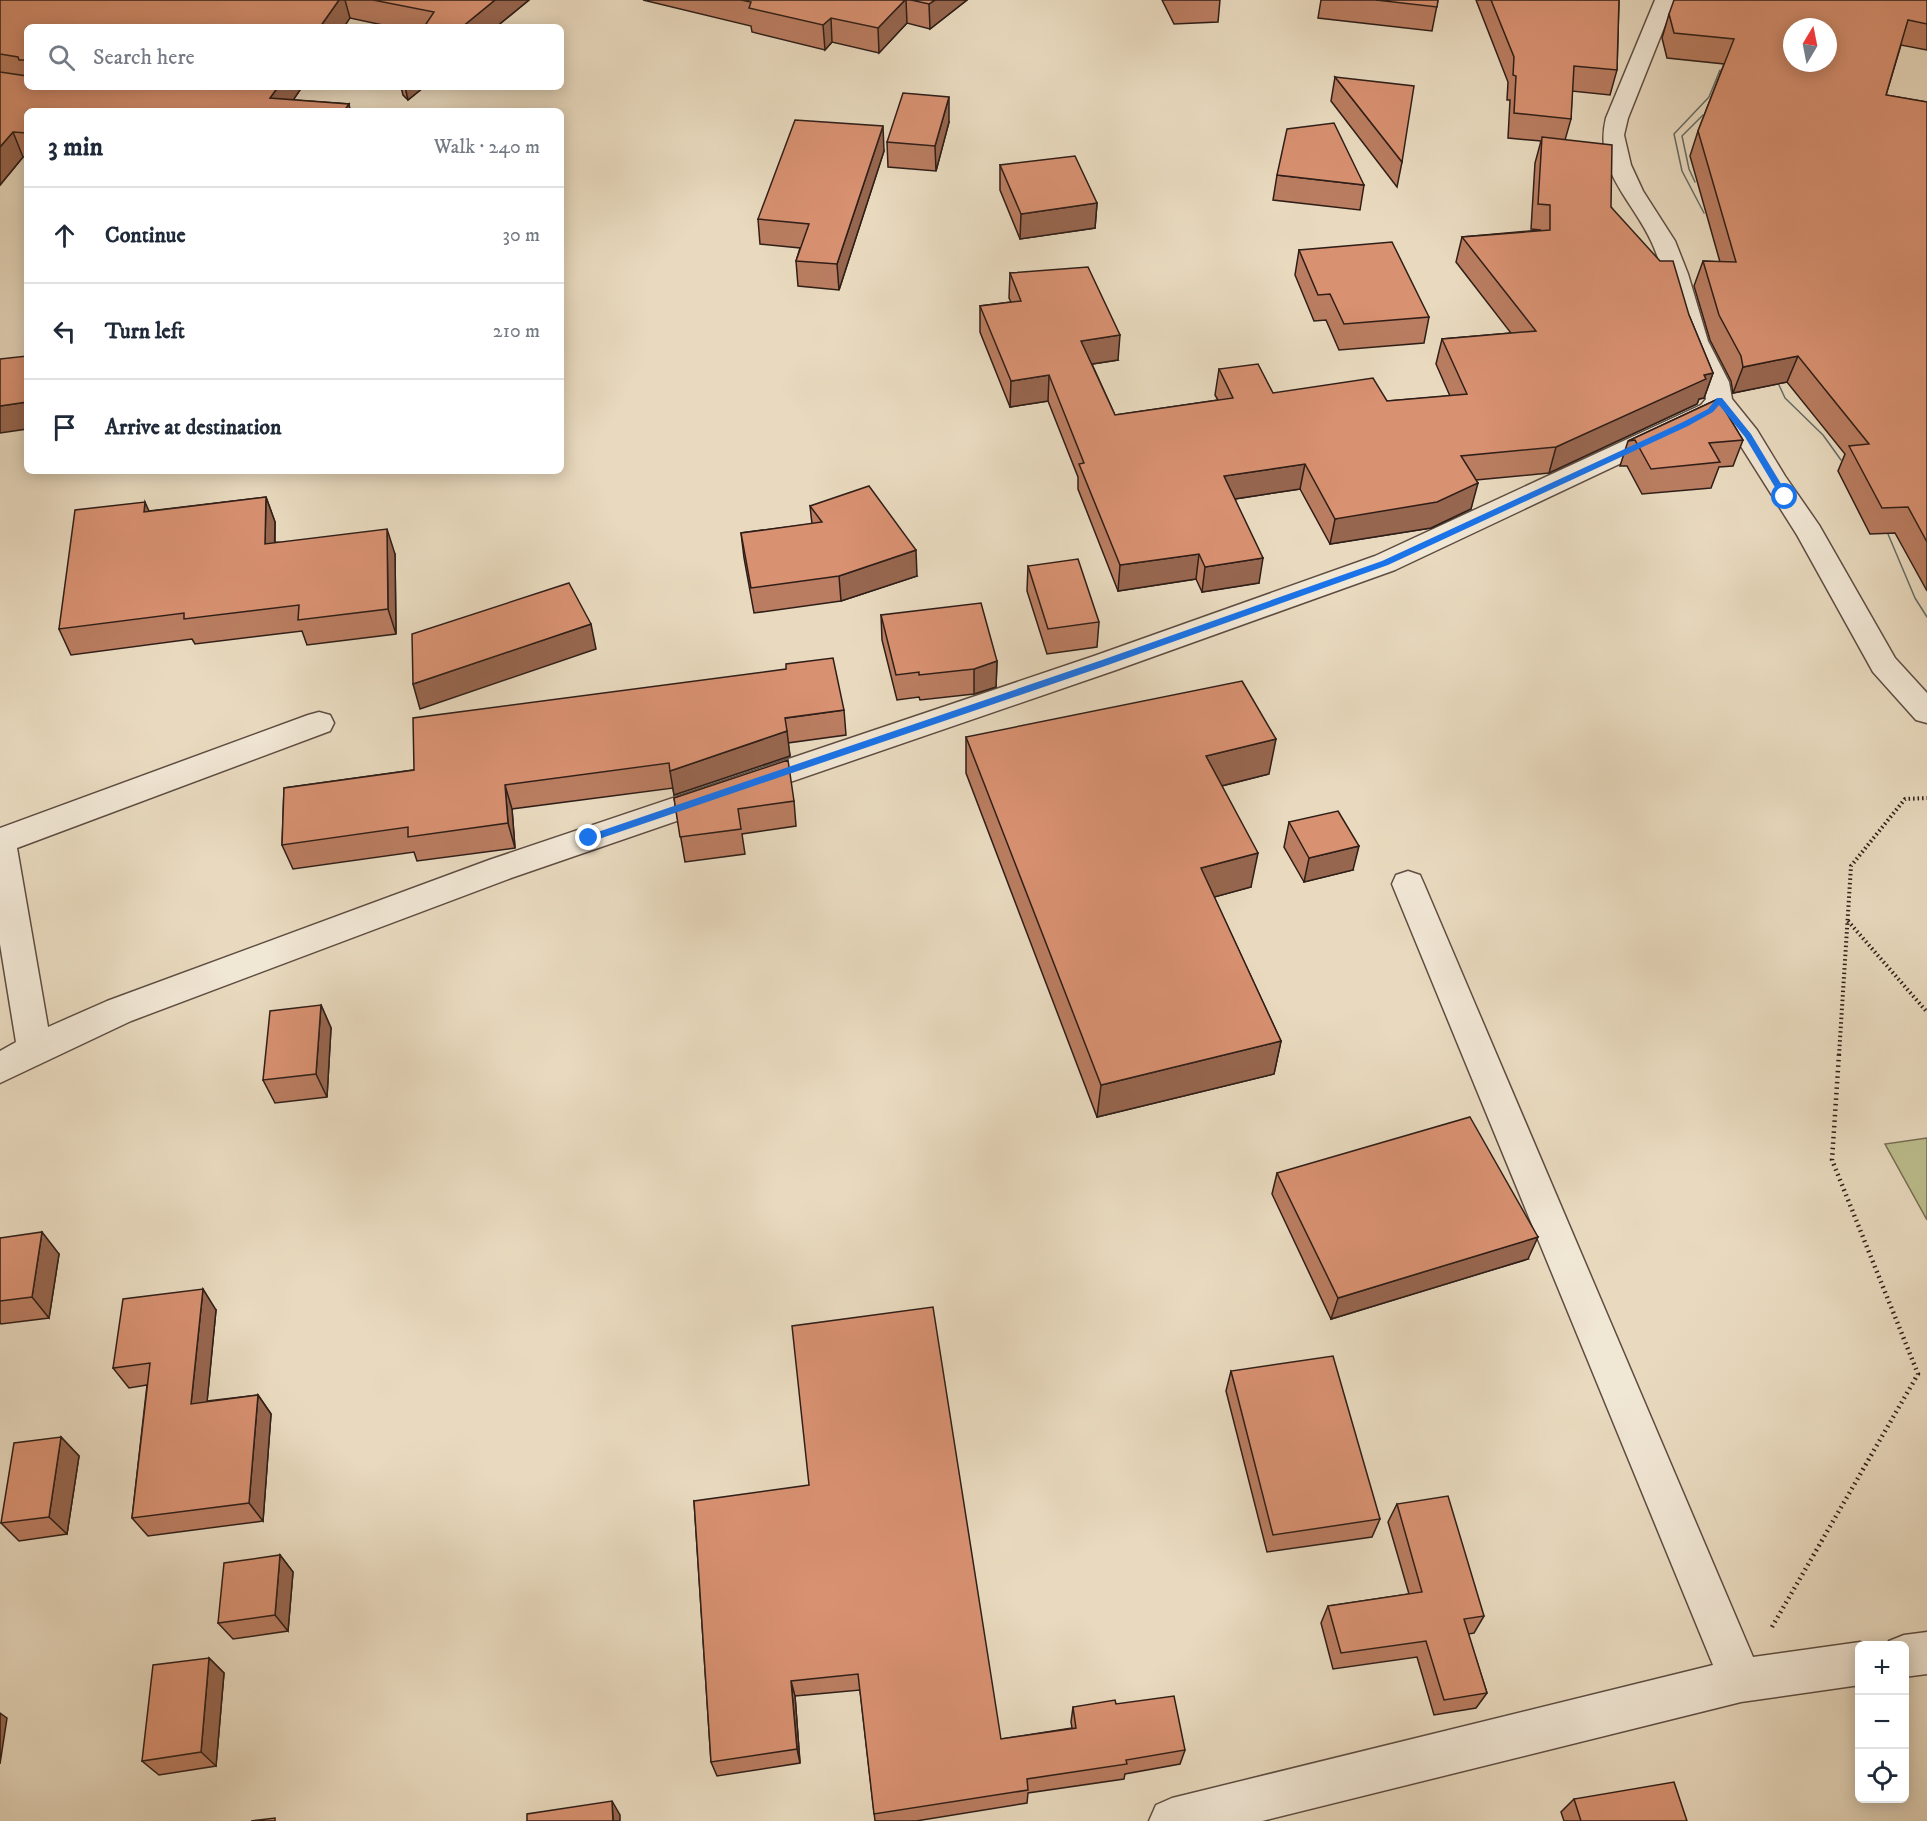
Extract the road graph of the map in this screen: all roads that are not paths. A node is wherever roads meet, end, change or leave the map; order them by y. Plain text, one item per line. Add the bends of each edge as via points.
1 (1665, 0) edge
2 (1719, 400) junction
3 (1927, 712) edge
4 (319, 723) dead end
5 (0, 842) edge
6 (1408, 884) dead end
7 (34, 1049) junction
8 (0, 1068) edge
9 (1927, 1653) edge
10 (1909, 1655) edge
11 (1855, 1664) edge
12 (1741, 1680) junction
13 (1172, 1821) edge

1 - 2 street via 1613,135 1619,165 1668,252 1695,341 1716,382
2 - 3 street via 1748,436 1809,532 1884,665
2 - 7 street via 1710,411 1685,424 1385,563 1105,663 500,869 119,1011
4 - 5 street
5 - 7 street
6 - 12 street
7 - 8 street
9 - 10 street
11 - 12 street
12 - 13 street

